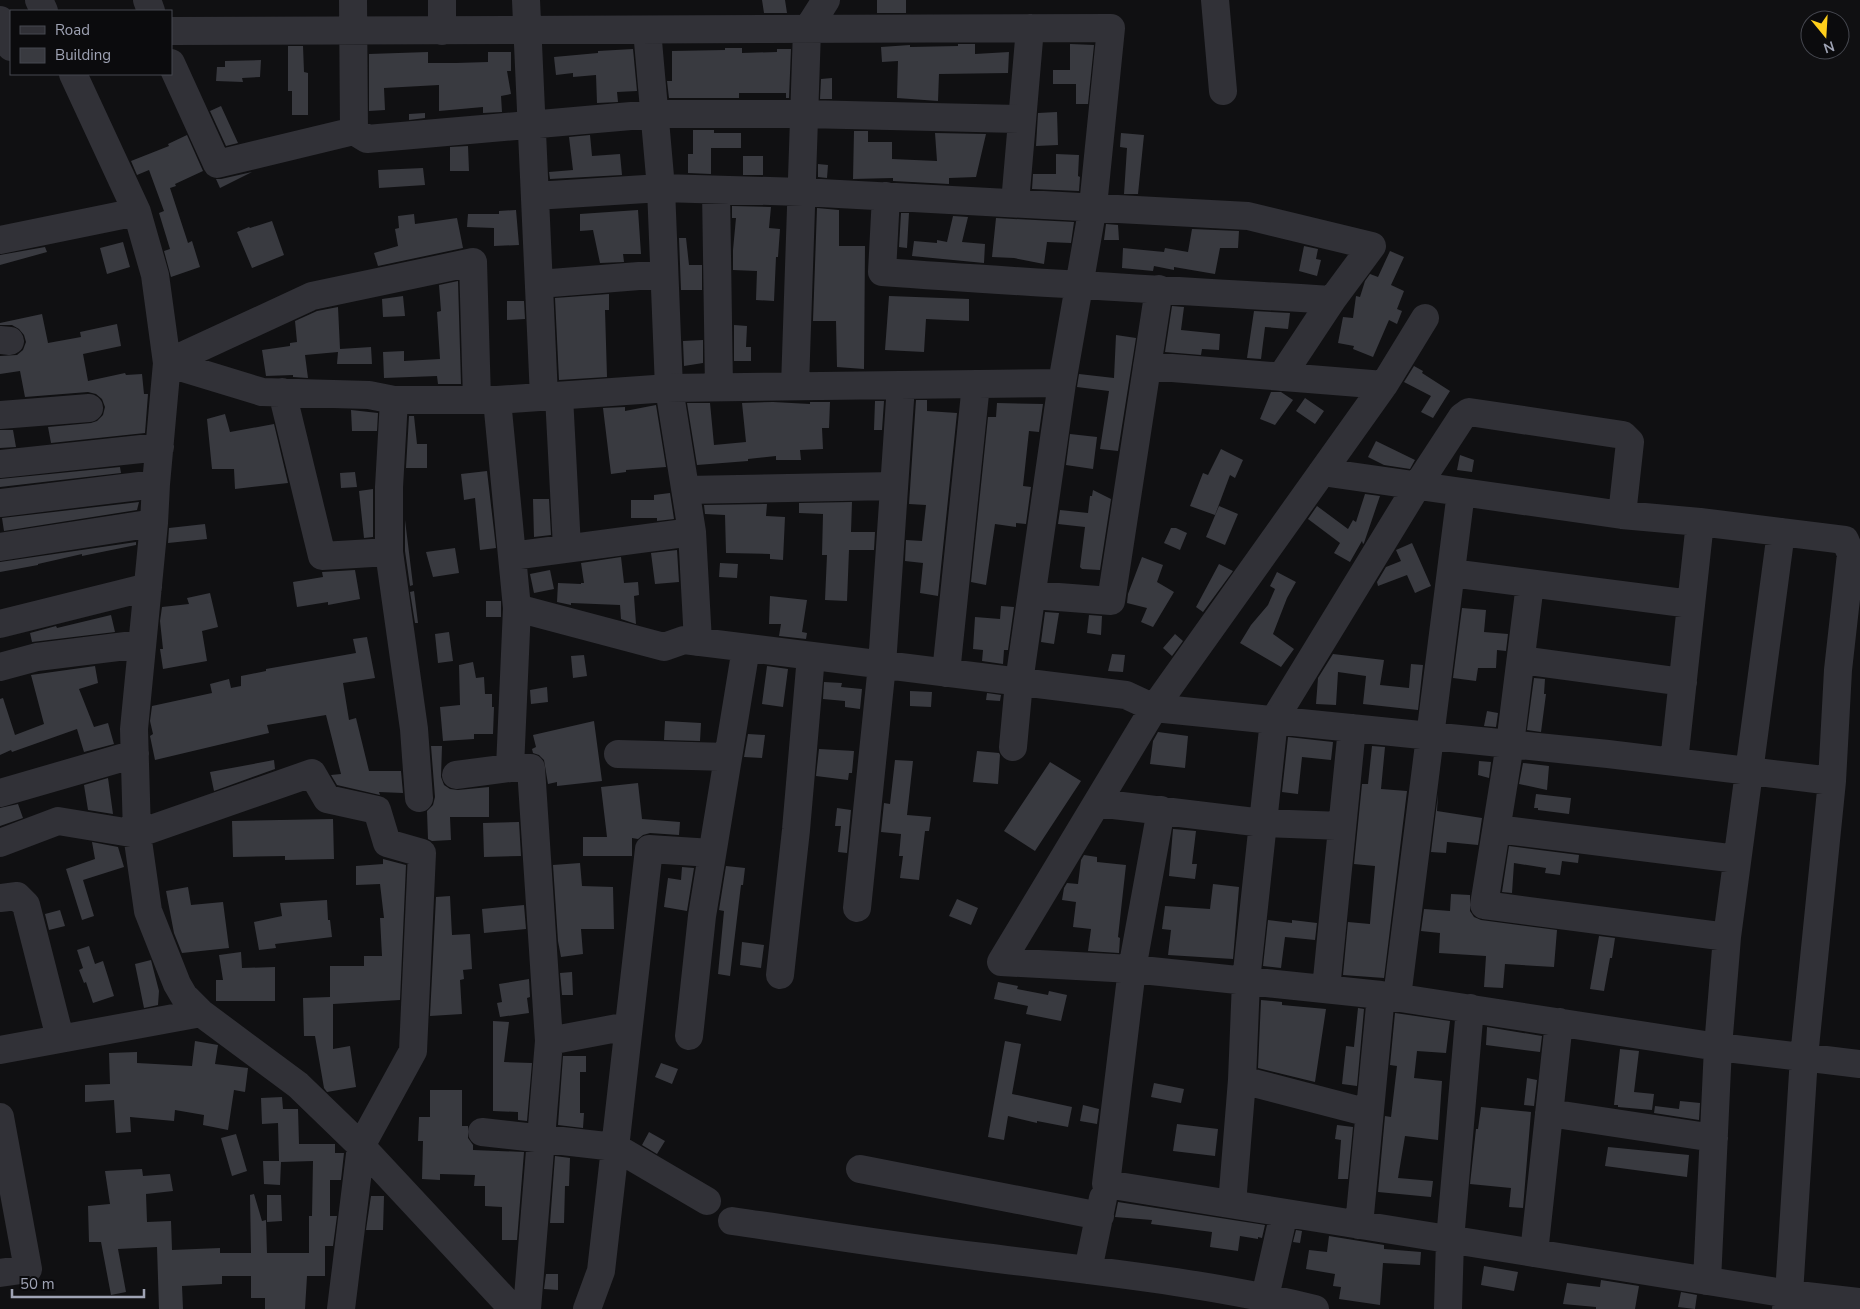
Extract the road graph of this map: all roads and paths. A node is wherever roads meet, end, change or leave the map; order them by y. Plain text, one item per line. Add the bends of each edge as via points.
1 (353, 0) edge
2 (442, 0) edge
3 (526, 0) edge
4 (826, 0) edge
5 (1215, 0) edge
6 (0, 20) edge
7 (1030, 28) junction
8 (647, 30) junction
9 (808, 30) junction
10 (172, 31) edge
11 (353, 31) junction
12 (442, 31) junction
13 (528, 31) junction
14 (10, 46) edge
15 (172, 65) edge
16 (73, 75) edge
17 (1223, 91) dead end
18 (654, 114) junction
19 (804, 114) junction
20 (1022, 119) junction
21 (532, 125) junction
22 (354, 131) junction
23 (660, 188) junction
24 (716, 190) junction
25 (802, 192) junction
26 (535, 196) junction
27 (886, 196) junction
28 (1015, 203) junction
29 (1093, 206) junction
30 (136, 212) junction
31 (0, 240) edge
32 (664, 274) junction
33 (539, 284) junction
34 (1079, 286) junction
35 (1159, 289) junction
36 (1332, 300) junction
37 (1424, 318) dead end
38 (167, 363) junction
39 (1147, 366) junction
40 (1281, 377) junction
41 (1062, 383) junction
42 (976, 384) junction
43 (901, 385) junction
44 (1384, 385) junction
45 (794, 386) junction
46 (669, 388) junction
47 (718, 388) junction
48 (282, 392) junction
49 (551, 396) junction
50 (394, 400) junction
51 (487, 400) junction
52 (89, 408) dead end
53 (0, 415) edge
54 (160, 447) junction
55 (0, 464) edge
56 (1322, 472) junction
57 (156, 484) junction
58 (894, 486) junction
59 (1417, 486) junction
60 (686, 490) junction
61 (1461, 492) junction
62 (0, 503) edge
63 (1622, 515) junction
64 (1700, 522) junction
65 (154, 524) junction
66 (692, 532) junction
67 (1781, 532) junction
68 (0, 547) edge
69 (567, 548) junction
70 (389, 552) junction
71 (512, 556) junction
72 (1451, 573) junction
73 (1530, 584) junction
74 (148, 587) junction
75 (1032, 595) junction
76 (1691, 604) junction
77 (517, 608) junction
78 (0, 624) edge
79 (698, 642) junction
80 (142, 644) junction
81 (746, 648) junction
82 (811, 656) junction
83 (1521, 660) junction
84 (882, 665) junction
85 (0, 667) edge
86 (946, 673) junction
87 (1019, 682) junction
88 (1683, 682) junction
89 (1154, 708) junction
90 (1274, 720) junction
91 (1352, 728) junction
92 (1429, 736) junction
93 (1510, 744) junction
94 (1013, 746) dead end
95 (135, 754) junction
96 (618, 754) dead end
97 (728, 756) junction
98 (1674, 762) junction
99 (510, 768) junction
100 (1748, 771) junction
101 (456, 775) dead end
102 (1832, 781) junction
103 (0, 794) edge
104 (419, 798) dead end
105 (1097, 802) junction
106 (1161, 810) junction
107 (1263, 822) junction
108 (1342, 826) junction
109 (1497, 829) junction
110 (137, 834) junction
111 (0, 843) edge
112 (712, 852) junction
113 (1737, 859) junction
114 (0, 898) edge
115 (857, 908) dead end
116 (1727, 937) junction
117 (1132, 969) junction
118 (780, 975) dead end
119 (1246, 980) junction
120 (1326, 989) junction
121 (1389, 996) junction
122 (1470, 1008) junction
123 (201, 1013) junction
124 (1559, 1022) junction
125 (628, 1026) junction
126 (689, 1036) dead end
127 (60, 1038) junction
128 (549, 1041) junction
129 (1718, 1047) junction
130 (0, 1050) edge
131 (1804, 1057) junction
132 (1860, 1064) edge
133 (1242, 1080) junction
134 (1549, 1113) junction
135 (1369, 1114) junction
136 (0, 1117) edge
137 (482, 1132) dead end
138 (541, 1138) junction
139 (1714, 1138) junction
140 (360, 1146) junction
141 (615, 1147) junction
142 (860, 1169) dead end
143 (1106, 1184) junction
144 (707, 1201) dead end
145 (1232, 1204) junction
146 (1284, 1214) junction
147 (1100, 1216) junction
148 (732, 1221) dead end
149 (1359, 1225) junction
150 (1450, 1240) junction
151 (1534, 1253) junction
152 (1088, 1270) junction
153 (0, 1273) edge
154 (1707, 1281) junction
155 (1787, 1301) edge
156 (1860, 1302) edge
157 (1264, 1303) edge
158 (341, 1309) edge
159 (513, 1309) edge
160 (527, 1309) edge
161 (587, 1309) edge
162 (1315, 1309) edge
163 (1448, 1309) edge

1 - 11 street
2 - 12 street
3 - 13 street
4 - 9 street
5 - 17 street
6 - 14 street
7 - 9 street
7 - 20 street
7 - 29 street via 1111,28
8 - 9 street
8 - 13 street
8 - 18 street
9 - 19 street
10 - 11 street
11 - 12 street
11 - 22 street
12 - 13 street
13 - 21 street
15 - 22 street via 217,164
16 - 30 street
18 - 19 street
18 - 21 street
18 - 23 street
19 - 20 street
19 - 25 street
20 - 28 street
21 - 22 street via 367,140
21 - 26 street
23 - 24 street
23 - 26 street
23 - 32 street
24 - 25 street
24 - 47 street
25 - 27 street
25 - 45 street
26 - 33 street
27 - 28 street
27 - 34 street via 882,272
28 - 29 street
29 - 34 street
29 - 36 street via 1248,216 1372,246
30 - 31 street
30 - 38 street via 155,275
32 - 33 street
32 - 46 street
33 - 49 street
34 - 35 street
34 - 41 street
35 - 36 street
35 - 39 street
36 - 40 street
37 - 44 street
38 - 48 street via 262,392
38 - 51 street via 312,296 473,262
38 - 54 street
39 - 40 street
39 - 75 street via 1111,601
40 - 44 street
41 - 42 street
41 - 75 street
42 - 43 street
42 - 86 street
43 - 45 street
43 - 58 street
44 - 56 street
45 - 47 street
46 - 47 street
46 - 49 street
46 - 60 street
48 - 50 street via 369,395
48 - 70 street via 322,556
49 - 51 street
49 - 69 street
50 - 51 street
50 - 70 street
51 - 71 street
52 - 53 street
54 - 55 street
54 - 57 street
56 - 59 street
56 - 89 street
57 - 62 street
57 - 65 street
58 - 60 street
58 - 84 street
59 - 61 street
59 - 63 street via 1462,417 1475,412 1623,435 1630,442
59 - 90 street
60 - 66 street
61 - 63 street
61 - 72 street
63 - 64 street
64 - 67 street
64 - 76 street
65 - 68 street
65 - 74 street
66 - 69 street
66 - 79 street
67 - 100 street
67 - 102 street via 1845,540 1851,554 1838,670
69 - 71 street
70 - 104 street via 414,729
71 - 77 street
72 - 73 street
72 - 92 street
73 - 76 street
73 - 83 street
74 - 78 street
74 - 80 street
75 - 87 street
76 - 88 street
77 - 79 street via 664,647 684,640
77 - 99 street
79 - 81 street
80 - 85 street via 37,657
80 - 95 street via 134,728
81 - 82 street
81 - 97 street
82 - 84 street
82 - 118 street
83 - 88 street
83 - 93 street
84 - 86 street
84 - 115 street
86 - 87 street
87 - 89 street via 1126,695
87 - 94 street
88 - 98 street
89 - 90 street
89 - 105 street
90 - 91 street
90 - 107 street
91 - 92 street
91 - 108 street
92 - 93 street
92 - 121 street
93 - 98 street
93 - 109 street
95 - 103 street
95 - 110 street
96 - 97 street
97 - 112 street
98 - 100 street
99 - 101 street
99 - 128 street via 531,768
100 - 102 street
100 - 113 street
102 - 131 street
105 - 106 street
105 - 117 street via 1001,962
106 - 107 street
106 - 117 street
107 - 108 street
107 - 119 street
108 - 120 street
109 - 113 street
109 - 116 street via 1484,905
110 - 111 street via 58,821
110 - 123 street via 148,911 177,984
110 - 140 street via 312,773 327,799 377,810 387,843 422,853 413,1051
112 - 125 street via 648,849
112 - 126 street
113 - 116 street
114 - 127 street via 17,896 26,905
116 - 129 street
117 - 119 street
117 - 143 street
119 - 120 street
119 - 133 street
120 - 121 street
121 - 122 street
121 - 135 street
122 - 124 street
122 - 150 street
123 - 127 street
123 - 140 street via 298,1084
124 - 129 street
124 - 134 street
125 - 128 street
125 - 141 street
127 - 130 street
128 - 138 street
129 - 131 street
129 - 139 street
131 - 132 street
131 - 155 street
133 - 135 street
133 - 145 street
134 - 139 street
134 - 151 street
135 - 149 street
136 - 153 street via 28,1269
137 - 138 street
138 - 141 street
138 - 160 street
139 - 154 street
140 - 158 street
140 - 159 street
141 - 144 street
141 - 161 street via 601,1271
142 - 147 street
143 - 145 street
143 - 147 street
145 - 146 street
146 - 149 street
146 - 157 street
147 - 152 street
148 - 152 street
149 - 150 street
150 - 151 street
150 - 163 street
151 - 154 street
152 - 157 street via 1194,1284
154 - 155 street
155 - 156 street
157 - 162 street

